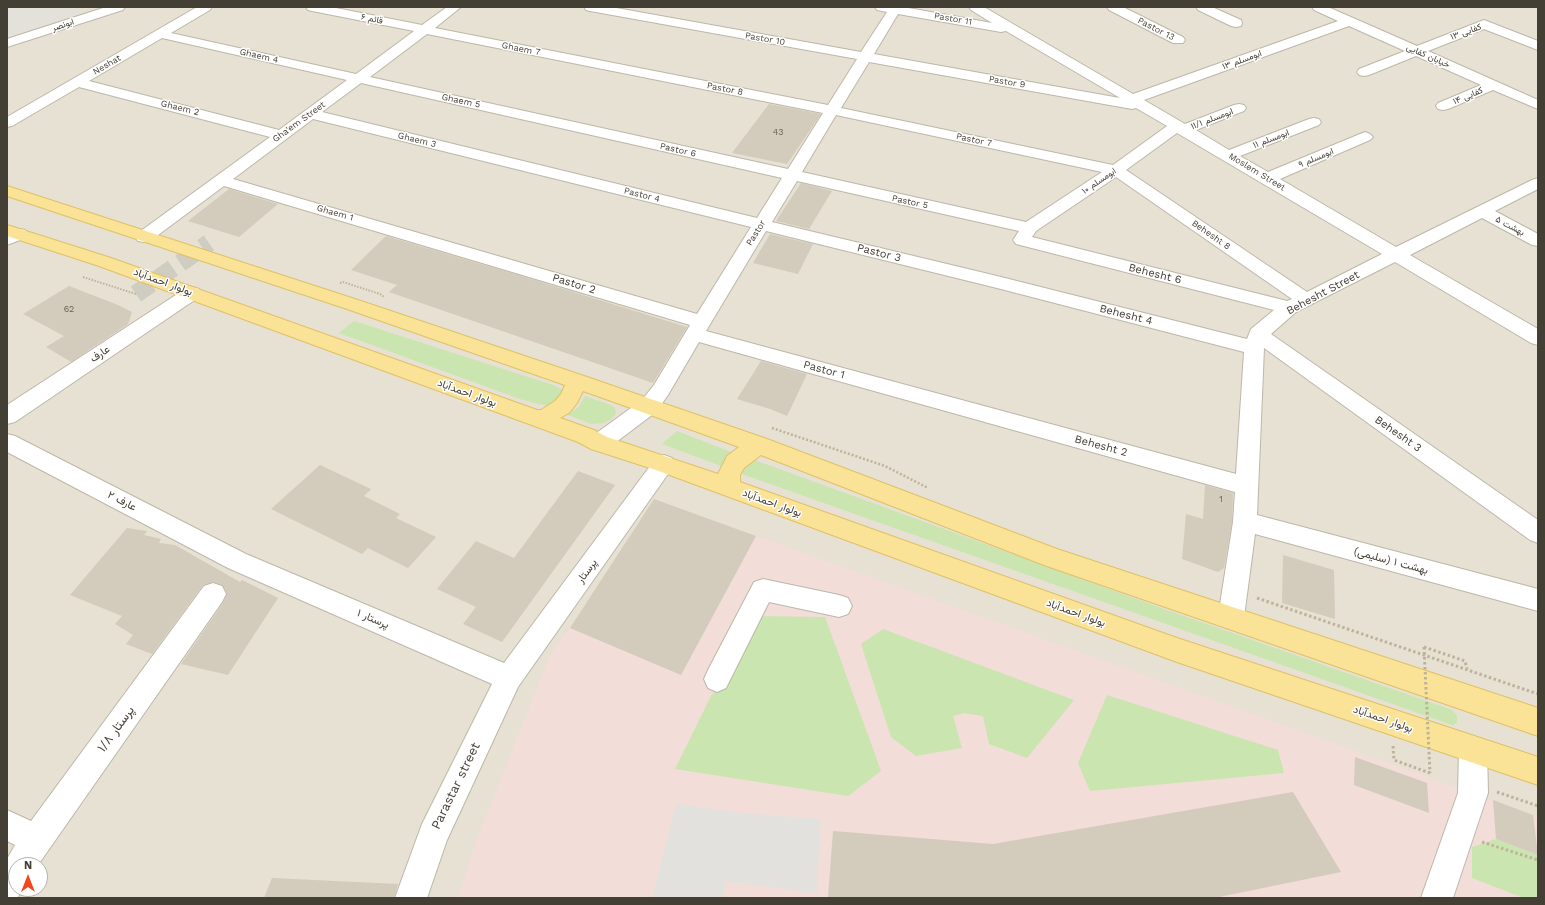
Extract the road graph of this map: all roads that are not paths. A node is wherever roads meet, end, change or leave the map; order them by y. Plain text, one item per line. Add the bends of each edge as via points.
1 (206, 7) edge
2 (455, 7) edge
3 (590, 7) edge
4 (975, 7) edge
5 (1113, 7) edge
6 (1202, 7) edge
7 (1318, 7) edge
8 (113, 8) edge
9 (316, 8) edge
10 (890, 8) edge
11 (1350, 21) junction
12 (1236, 23) dead end
13 (1012, 29) junction
14 (424, 30) junction
15 (160, 34) junction
16 (1178, 40) dead end
17 (7, 43) edge
18 (1538, 46) edge
19 (1417, 51) junction
20 (865, 56) junction
21 (619, 68) joint
22 (1364, 72) dead end
23 (358, 79) junction
24 (77, 82) junction
25 (1493, 85) junction
26 (1134, 99) junction
27 (1538, 105) edge
28 (1444, 106) dead end
29 (1148, 108) junction
30 (1239, 108) dead end
31 (832, 110) junction
32 (310, 114) junction
33 (1314, 122) dead end
34 (7, 123) edge
35 (565, 124) joint
36 (1181, 127) junction
37 (282, 135) junction
38 (1365, 137) dead end
39 (1229, 155) junction
40 (523, 166) joint
41 (1116, 170) junction
42 (791, 176) junction
43 (1268, 178) junction
44 (221, 180) junction
45 (1538, 183) edge
46 (7, 190) edge
47 (1482, 211) junction
48 (761, 224) junction
49 (1025, 234) junction
50 (11, 235) edge
51 (144, 237) junction
52 (1538, 241) edge
53 (448, 246) joint
54 (1397, 254) junction
55 (997, 282) joint
56 (192, 293) junction
57 (1297, 304) junction
58 (697, 328) junction
59 (1538, 338) edge
60 (1256, 341) junction
61 (577, 381) junction
62 (649, 406) junction
63 (955, 406) joint
64 (7, 416) edge
65 (537, 418) junction
66 (7, 442) edge
67 (599, 443) junction
68 (760, 445) junction
69 (664, 464) junction
70 (1247, 486) junction
71 (728, 488) junction
72 (1245, 522) junction
73 (1538, 533) edge
74 (237, 561) joint
75 (213, 594) dead end
76 (1538, 600) edge
77 (839, 606) dead end
78 (1231, 617) junction
79 (510, 678) junction
80 (717, 679) dead end
81 (1538, 722) edge
82 (1473, 750) junction
83 (1538, 771) edge
84 (7, 825) edge
85 (36, 840) junction
86 (25, 857) edge
87 (412, 898) edge
88 (1437, 898) edge

1 - 15 street, Neshat
2 - 14 street, Gha'em Street
3 - 20 street, Pastor 10
4 - 13 street, Moslem Street
5 - 16 street, Pastor 13
6 - 12 street
7 - 11 street, خیابان کفایی
8 - 17 street, ابونصر
9 - 14 street, قائم ۶
10 - 13 street, Pastor 11
10 - 20 street, Pastor
11 - 19 street, خیابان کفایی
11 - 26 street, ابومسلم ۱۳
13 - 26 street, Moslem Street
14 - 21 street, Ghaem 7
14 - 23 street, Gha'em Street
15 - 23 street, Ghaem 4
15 - 24 street, Neshat
18 - 19 street, کفایی ۱۳ via 1484,24
19 - 22 street, کفایی ۱۳
19 - 25 street, خیابان کفایی
20 - 29 street, Pastor 9
20 - 31 street, Pastor
21 - 31 street, Pastor 8
23 - 32 street, Gha'em Street
23 - 35 street, Ghaem 5
24 - 34 street, Neshat
24 - 37 street, Ghaem 2
25 - 27 street, خیابان کفایی
25 - 28 street, کفایی ۱۴
26 - 29 street, Moslem Street
29 - 36 street, Moslem Street
30 - 36 street, ابومسلم ۱۱/۱
31 - 41 street, Pastor 7
31 - 42 street, Pastor
32 - 37 street, Gha'em Street
32 - 40 street, Ghaem 3
33 - 39 street, ابومسلم ۱۱
35 - 42 street, Pastor 6
36 - 39 street, Moslem Street
36 - 41 street, ابومسلم ۱۰
37 - 44 street, Gha'em Street
38 - 43 street, ابومسلم ۹
39 - 43 street, Moslem Street
40 - 48 street, Pastor 4
41 - 49 street, ابومسلم ۱۰
41 - 57 street, Behesht 8
42 - 48 street, Pastor
42 - 49 street, Pastor 5
43 - 54 street, Moslem Street
44 - 51 street, Gha'em Street
44 - 53 street, Ghaem 1
45 - 47 street, Behesht Street
46 - 51 main road
47 - 52 street, بهشت ۵
47 - 54 street, Behesht Street
48 - 55 street, Pastor 3
48 - 58 street, Pastor
49 - 57 street, Behesht 6
50 - 56 main road, بولوار احمدآباد via 105,262
51 - 61 main road via 354,304
53 - 58 street, Pastor 2
54 - 57 street, Behesht Street
54 - 59 street, Moslem Street
55 - 60 street, Behesht 4
56 - 64 street, عارف
56 - 65 main road, بولوار احمدآباد
57 - 60 street, Behesht Street
58 - 62 street, Pastor
58 - 63 street, Pastor 1
60 - 70 street
60 - 73 street, Behesht 3
61 - 62 main road
61 - 65 main road via 570,398 562,407 546,417
62 - 67 street, Pastor
62 - 68 main road
63 - 70 street, Behesht 2
65 - 67 main road, بولوار احمدآباد
66 - 74 street, عارف ۲
67 - 69 main road, بولوار احمدآباد
68 - 71 main road via 735,462 729,475
68 - 78 main road via 1053,558
69 - 71 main road, بولوار احمدآباد
69 - 79 street, پرستار
70 - 72 street
71 - 82 main road, بولوار احمدآباد via 1177,650
72 - 76 street, بهشت ۱ (سلیمی)
72 - 78 street
74 - 79 street, پرستار ۱
75 - 85 street, پرستار ۱/۸
77 - 80 street via 763,590
78 - 81 main road
79 - 87 street, Parastar street via 433,834
82 - 83 main road, بولوار احمدآباد
82 - 88 street via 1473,793
84 - 85 street
85 - 86 street, پرستار ۱/۸

